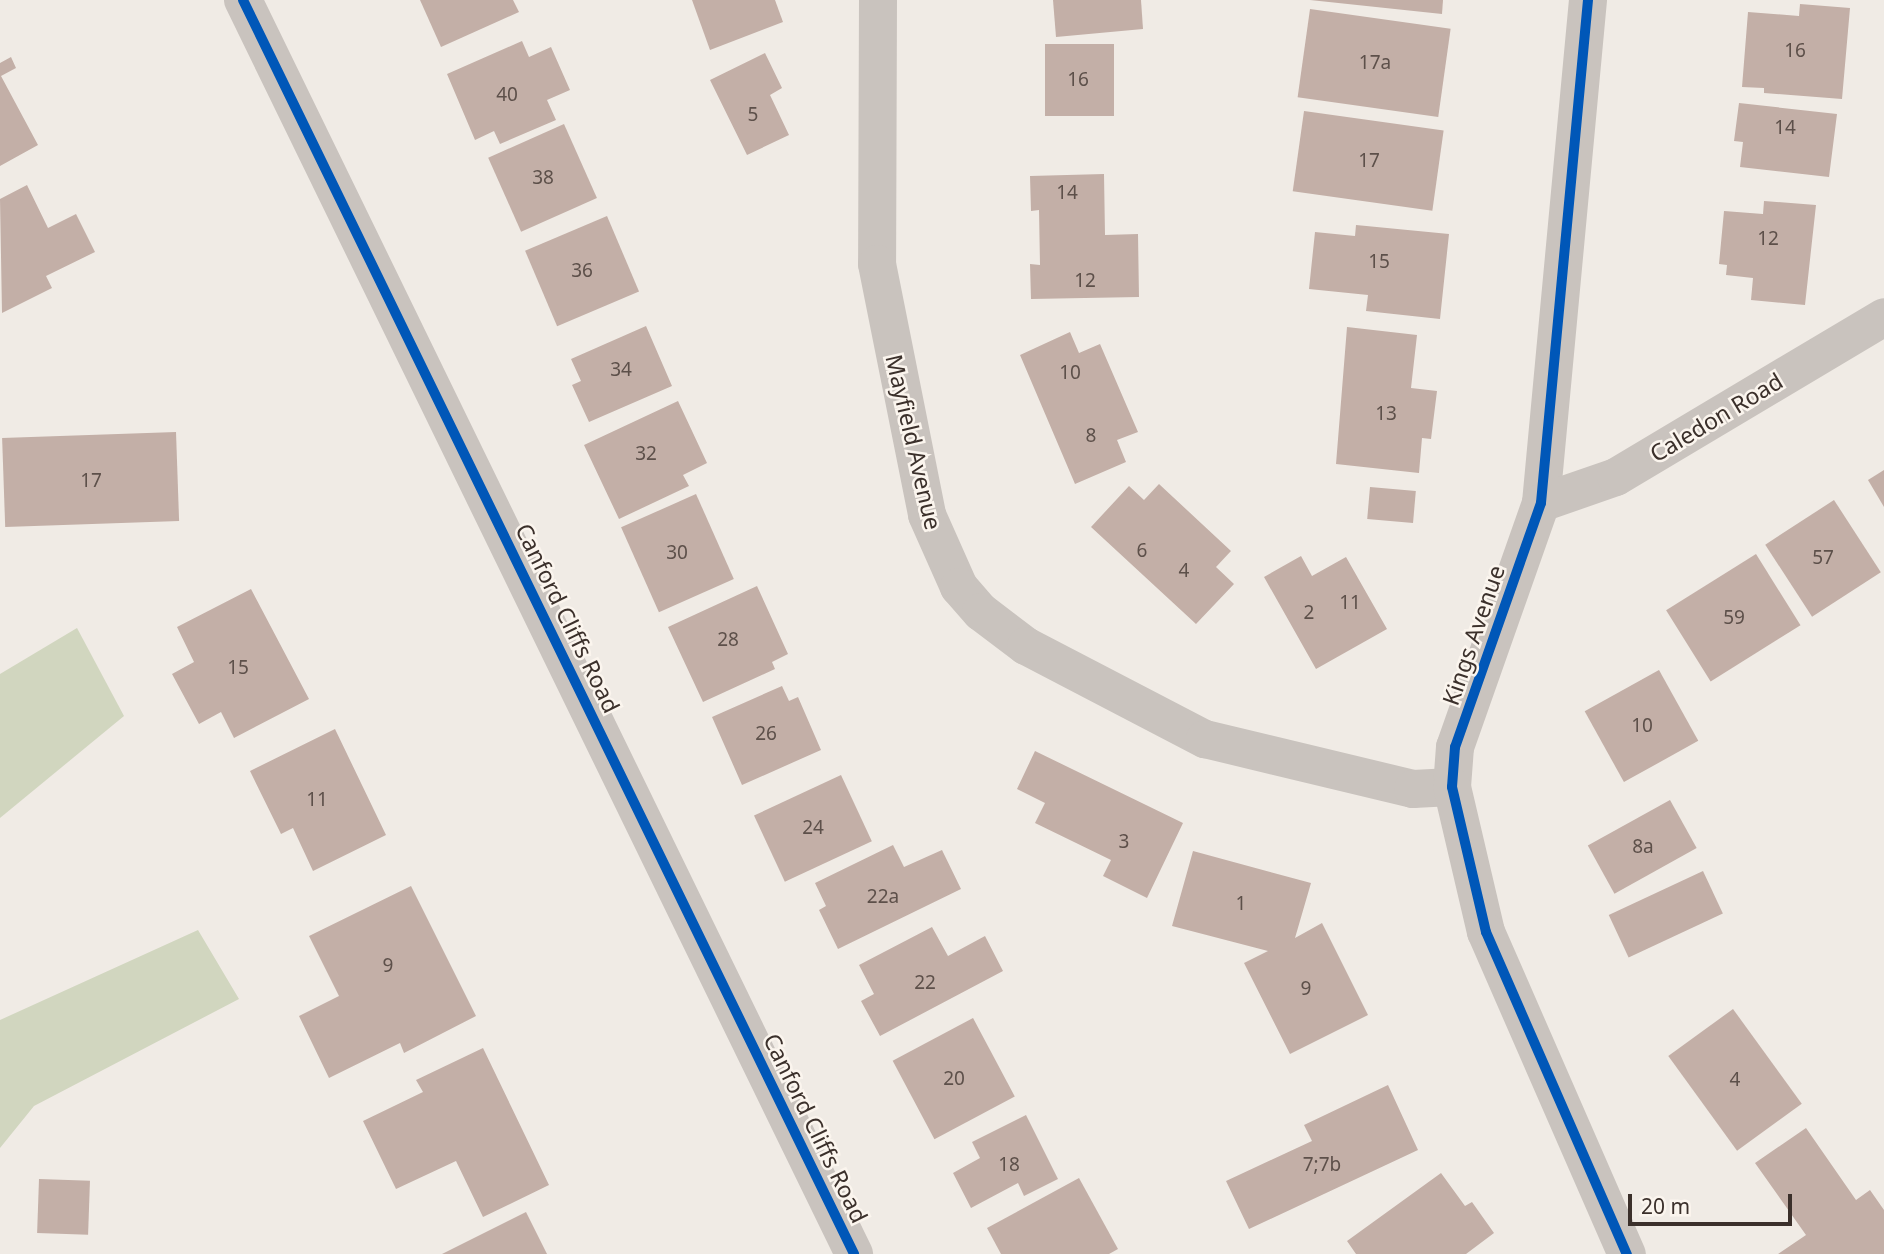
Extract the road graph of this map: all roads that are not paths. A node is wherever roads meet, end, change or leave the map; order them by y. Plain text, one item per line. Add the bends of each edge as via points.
1 (243, 0) edge
2 (878, 0) edge
3 (1588, 0) edge
4 (1884, 317) edge
5 (1541, 503) junction
6 (1452, 787) junction
7 (854, 1254) edge
8 (1627, 1254) edge

1 - 7 street, Canford Cliffs Road
2 - 6 street, Mayfield Avenue via 877,264 927,515 960,587 981,611 1026,646 1205,739 1413,789
3 - 5 street, Kings Avenue
4 - 5 street, Caledon Road via 1616,477
5 - 6 street, Kings Avenue via 1455,747
6 - 8 street, Kings Avenue via 1486,932

